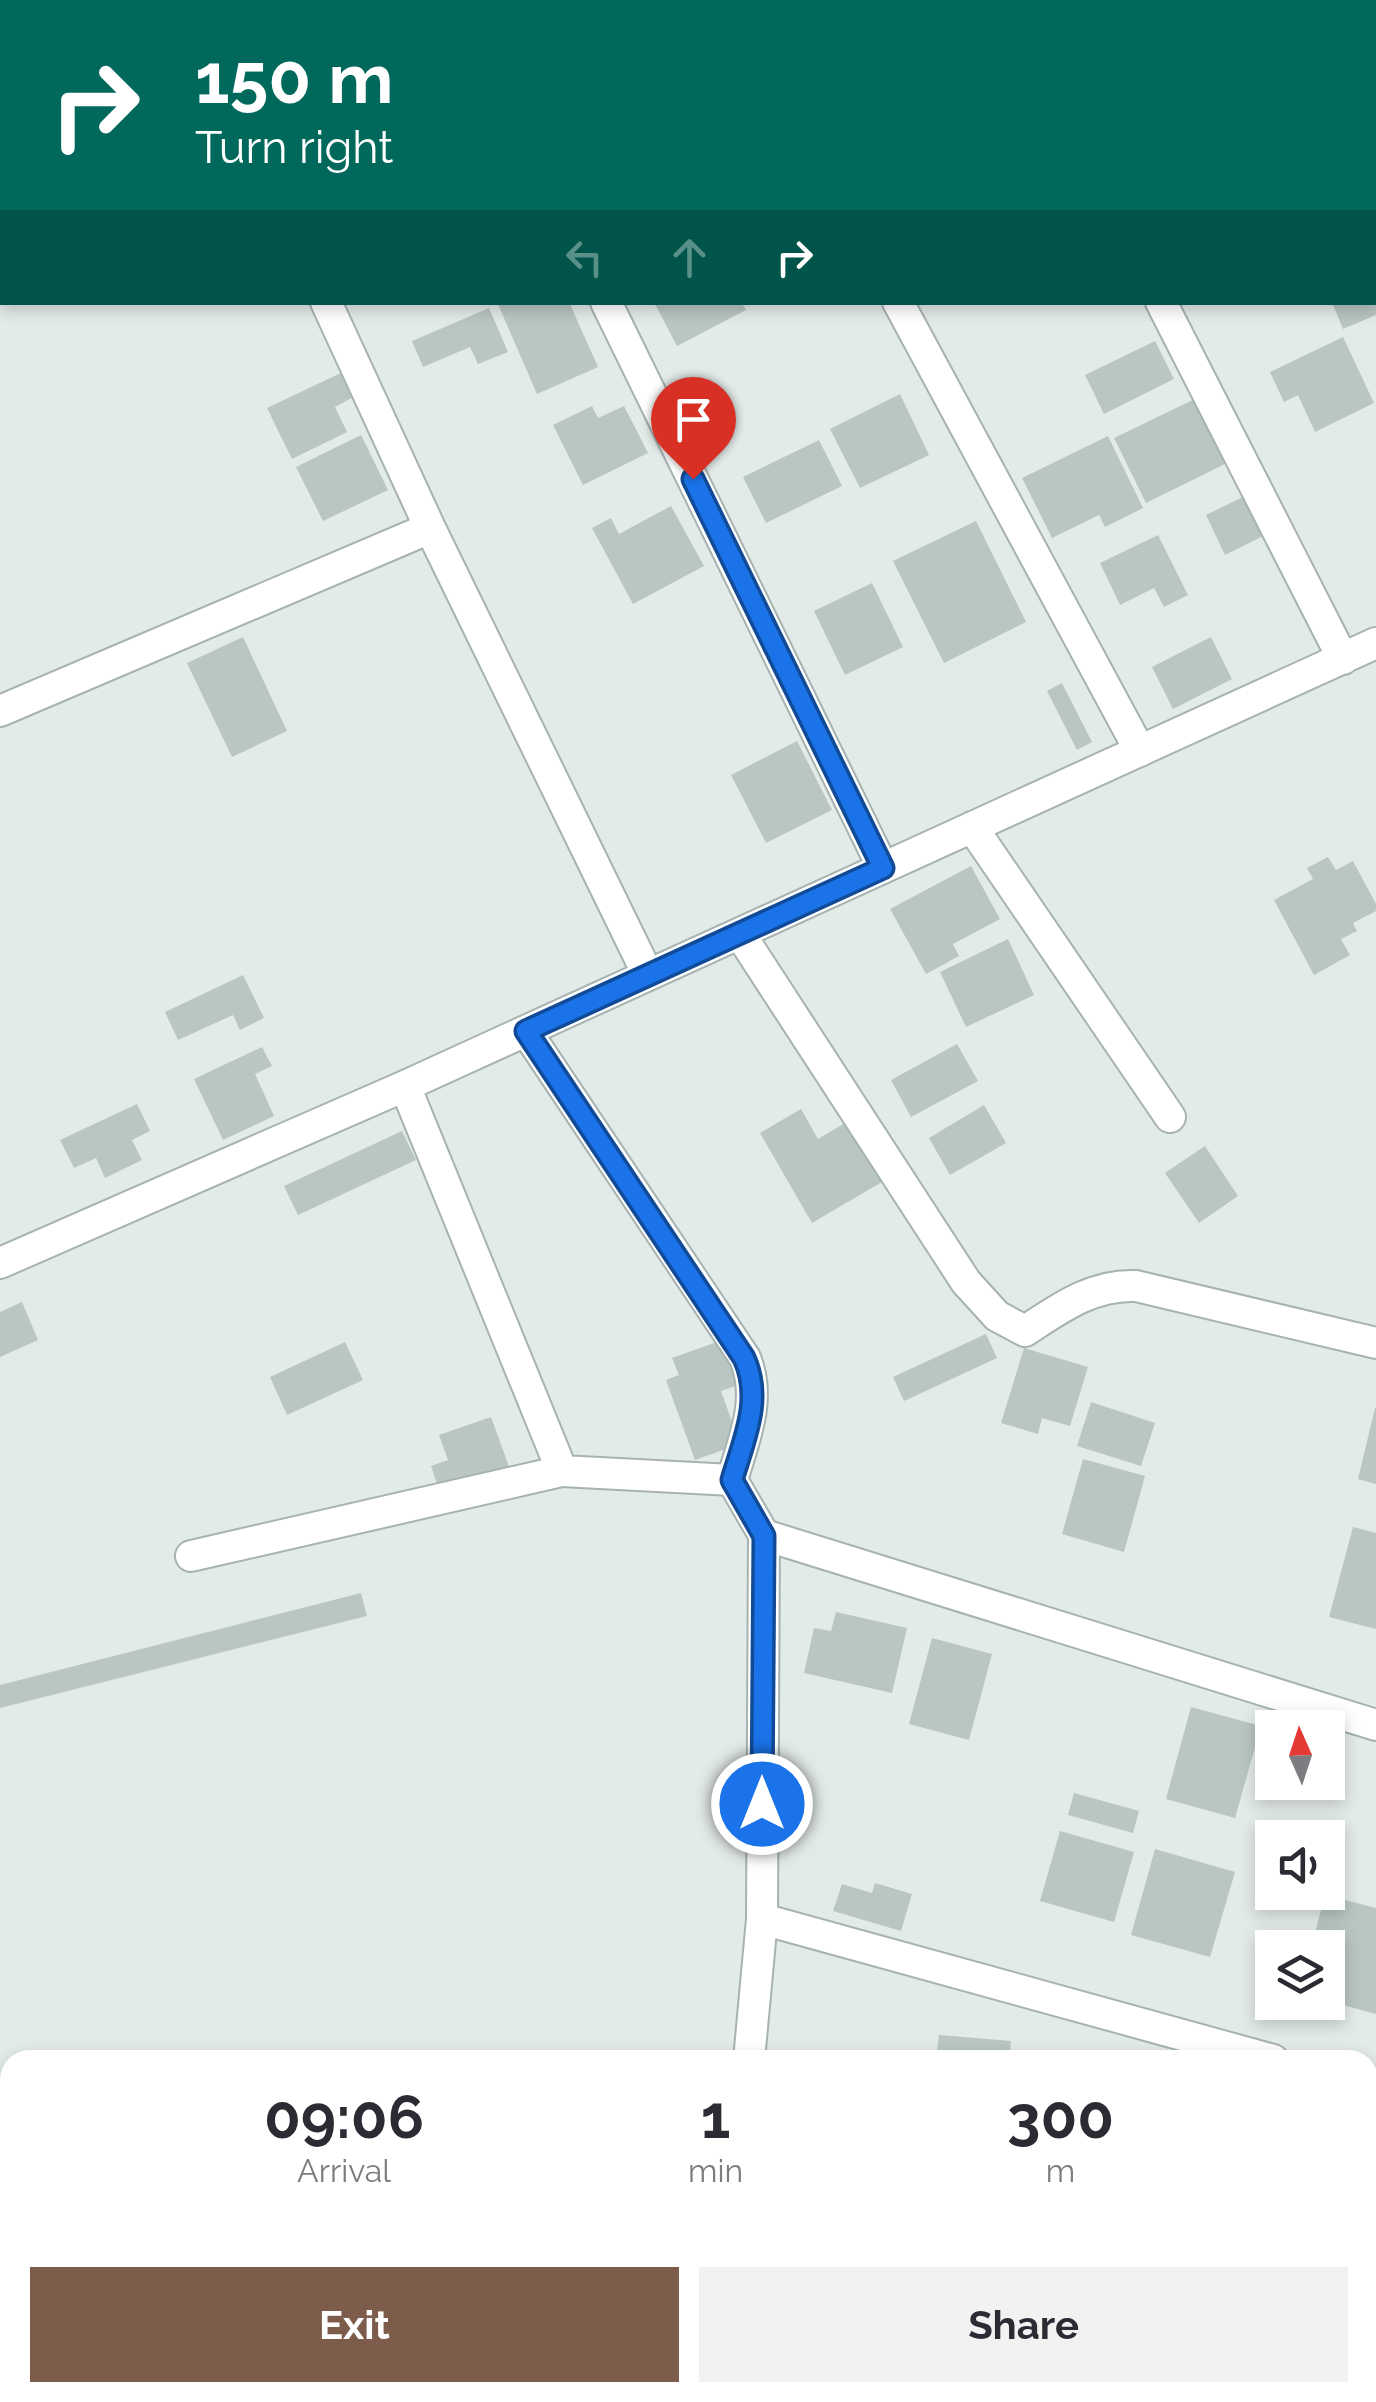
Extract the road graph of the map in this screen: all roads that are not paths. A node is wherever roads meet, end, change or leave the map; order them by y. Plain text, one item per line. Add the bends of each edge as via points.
1 (327, 305) edge
2 (607, 305) edge
3 (900, 305) edge
4 (1163, 305) edge
5 (430, 528) junction
6 (1376, 644) edge
7 (1342, 658) junction
8 (0, 711) edge
9 (1140, 751) junction
10 (972, 828) junction
11 (883, 868) junction
12 (740, 934) junction
13 (648, 975) junction
14 (526, 1031) junction
15 (405, 1086) junction
16 (1170, 1117) dead end
17 (0, 1263) edge
18 (1376, 1343) edge
19 (562, 1471) junction
20 (732, 1480) junction
21 (764, 1536) junction
22 (190, 1556) dead end
23 (1376, 1725) edge
24 (762, 1919) junction
25 (750, 2050) edge
26 (1236, 2050) edge

1 - 5 street
2 - 11 street
3 - 9 street
4 - 7 street
5 - 8 street
5 - 13 street
6 - 7 street
7 - 9 street
9 - 10 street
10 - 11 street
10 - 16 street
11 - 12 street
12 - 13 street
12 - 18 street via 966,1282 997,1316 1025,1331 1084,1294 1136,1286
13 - 14 street
14 - 15 street
14 - 20 street via 754,1379 754,1403
15 - 17 street
15 - 19 street
19 - 20 street
19 - 22 street
20 - 21 street
21 - 23 street
21 - 24 street
24 - 25 street
24 - 26 street

